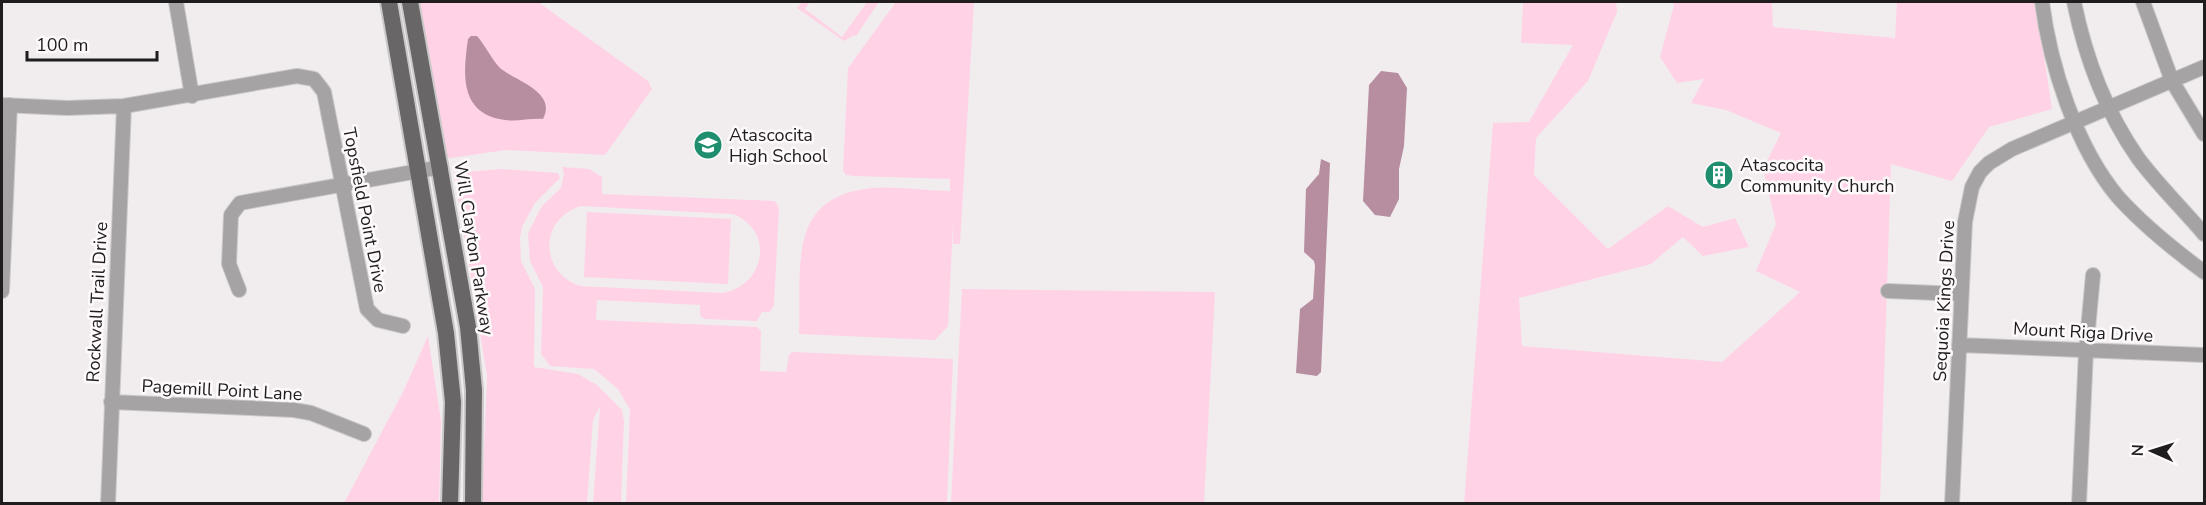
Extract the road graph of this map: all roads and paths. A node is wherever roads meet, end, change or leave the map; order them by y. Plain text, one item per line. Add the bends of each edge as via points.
1 (176, 2) edge
2 (389, 2) edge
3 (410, 2) edge
4 (2042, 2) edge
5 (2074, 2) edge
6 (2143, 2) edge
7 (2205, 67) edge
8 (2172, 81) junction
9 (192, 96) junction
10 (6, 105) edge
11 (124, 106) junction
12 (2110, 109) junction
13 (2077, 123) junction
14 (2205, 134) edge
15 (441, 167) junction
16 (419, 170) junction
17 (341, 184) junction
18 (2205, 234) edge
19 (2205, 272) edge
20 (2093, 275) dead end
21 (239, 290) dead end
22 (2, 291) edge
23 (1888, 291) dead end
24 (1961, 294) junction
25 (403, 326) dead end
26 (1959, 345) junction
27 (2086, 351) junction
28 (2205, 356) edge
29 (111, 402) junction
30 (364, 434) dead end
31 (105, 502) edge
32 (450, 504) edge
33 (473, 504) edge
34 (1952, 504) edge
35 (2079, 504) edge

1 - 9 street
2 - 16 main road
3 - 15 main road, Will Clayton Parkway
4 - 13 street via 2054,67
5 - 12 street via 2080,34
6 - 8 street
7 - 8 street, Sequoia Kings Drive
8 - 12 street, Sequoia Kings Drive
8 - 14 street
9 - 11 street
9 - 17 street, Topsfield Point Drive via 297,76 314,79 324,92
10 - 11 street
10 - 22 street
11 - 29 street, Rockwall Trail Drive
12 - 13 street, Sequoia Kings Drive
12 - 18 street via 2138,158
13 - 19 street via 2117,195 2157,237
13 - 24 street, Sequoia Kings Drive via 2012,149 1980,172 1972,187 1964,228
15 - 16 street
15 - 33 main road, Will Clayton Parkway via 472,357
16 - 17 street
16 - 32 main road via 451,372
17 - 21 street via 248,201 235,207 230,221 229,271
17 - 25 street, Topsfield Point Drive via 367,309 378,320
20 - 27 street
23 - 24 street
24 - 26 street, Sequoia Kings Drive
26 - 27 street, Mount Riga Drive
26 - 34 street, Sequoia Kings Drive
27 - 28 street, Mount Riga Drive
27 - 35 street
29 - 30 street, Pagemill Point Lane via 294,410
29 - 31 street, Rockwall Trail Drive

